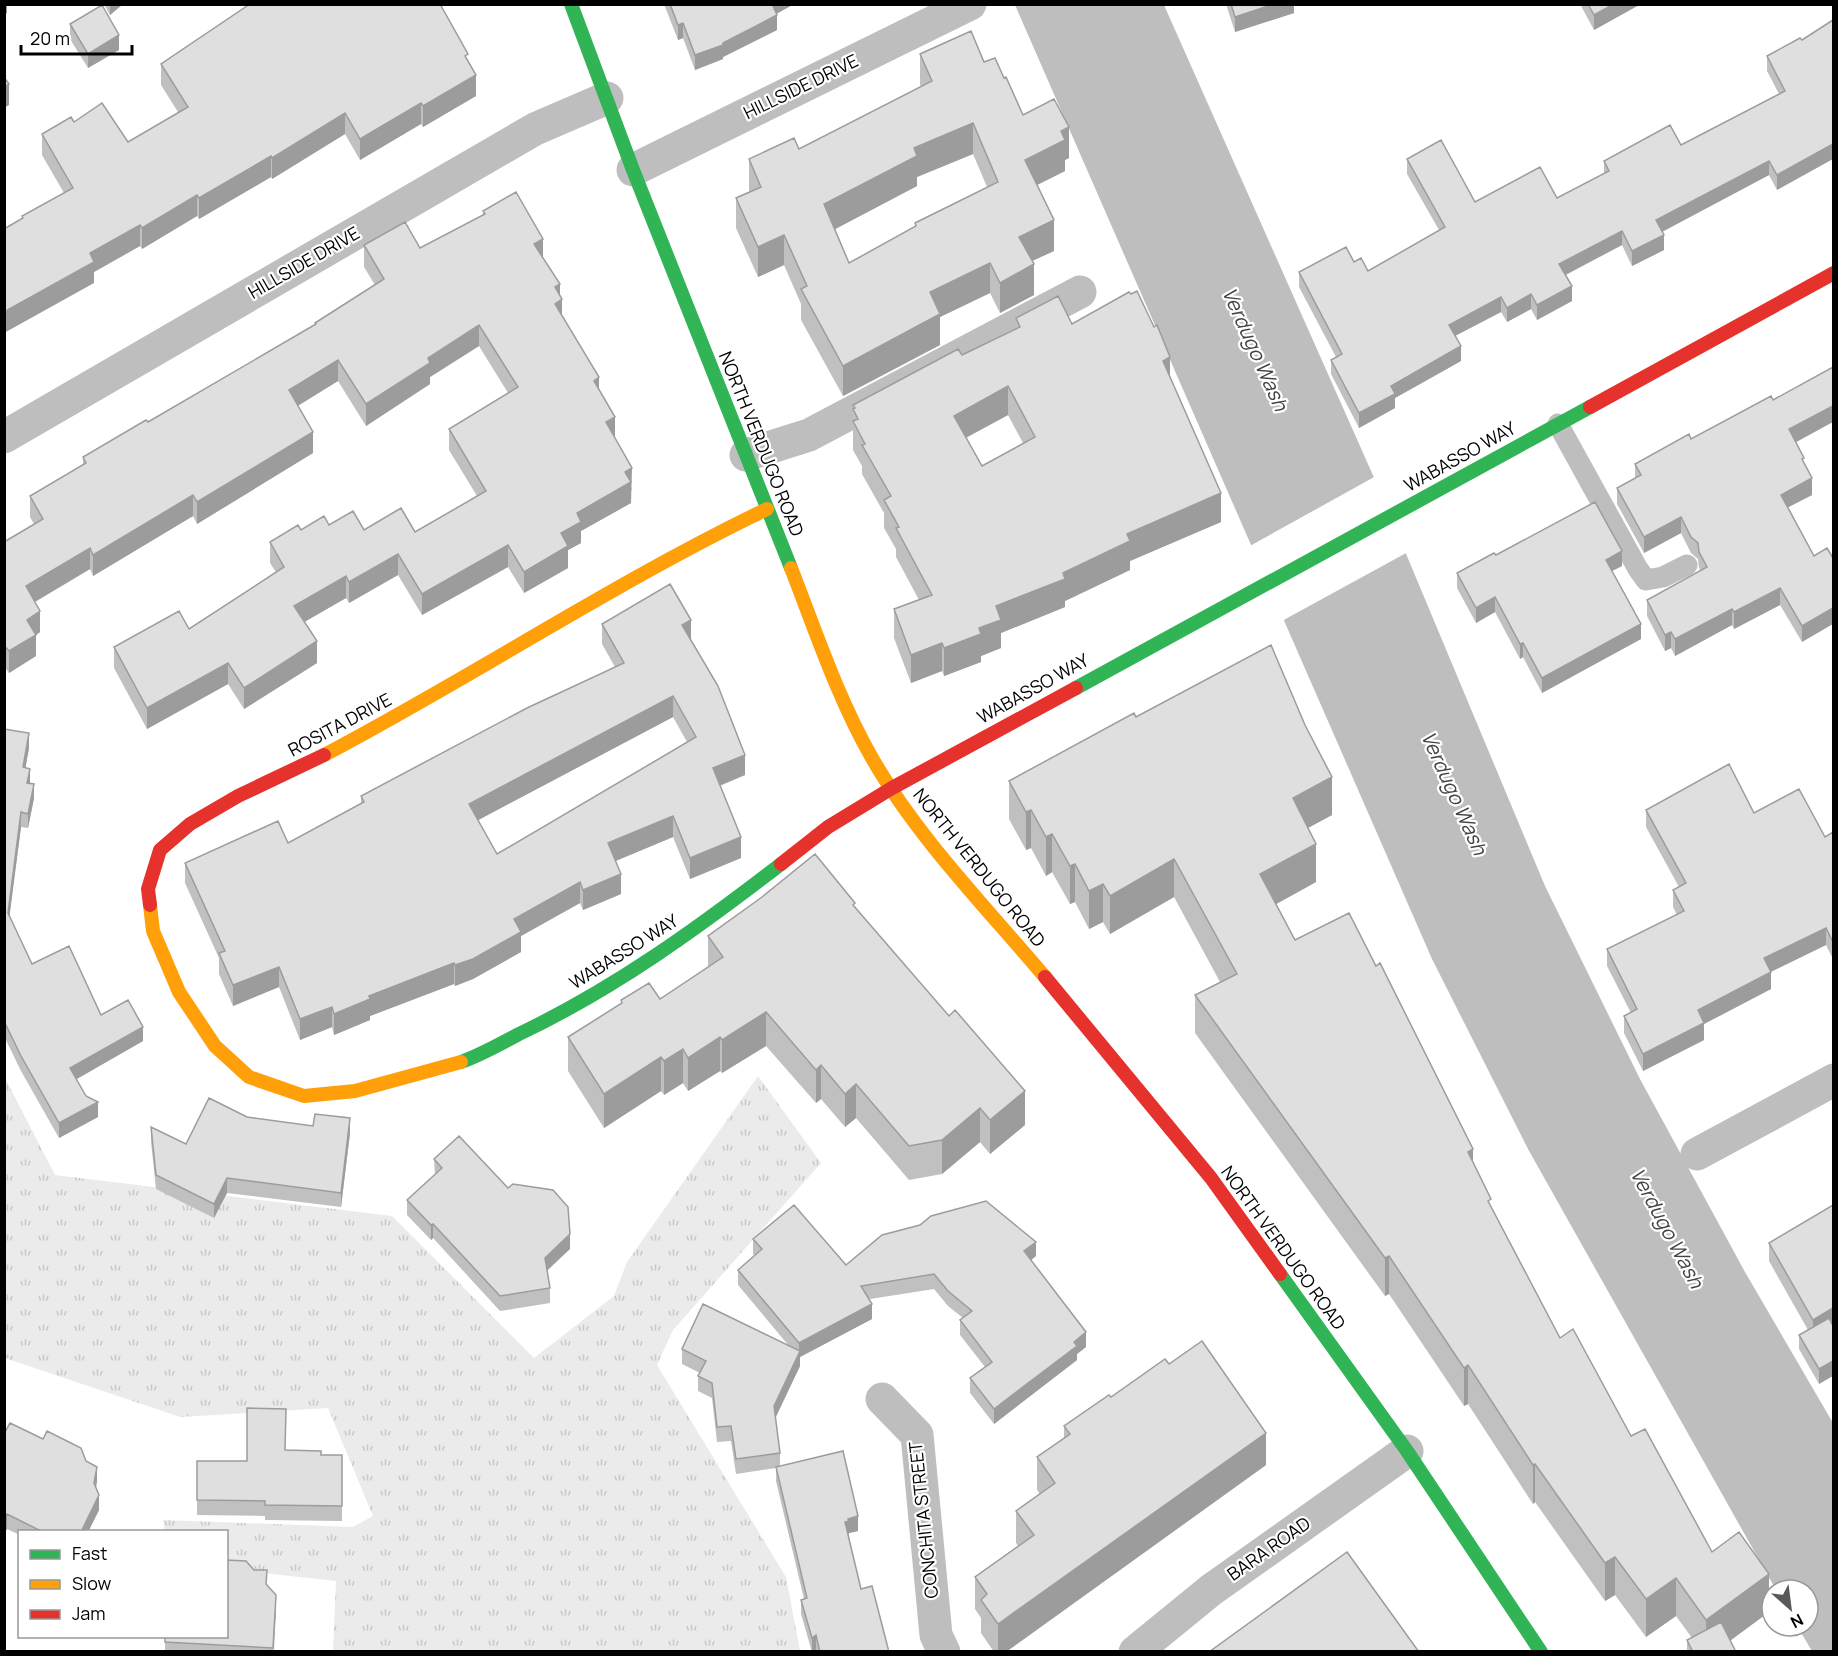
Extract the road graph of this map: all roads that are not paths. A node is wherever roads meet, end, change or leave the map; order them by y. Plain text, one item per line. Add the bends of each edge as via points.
1 (571, 4) edge
2 (970, 4) edge
3 (607, 98) junction
4 (633, 170) junction
5 (1833, 273) edge
6 (1080, 292) dead end
7 (1558, 424) junction
8 (4, 437) edge
9 (746, 455) junction
10 (766, 509) junction
11 (1687, 565) dead end
12 (892, 788) junction
13 (249, 1077) joint
14 (1833, 1080) edge
15 (1697, 1154) dead end
16 (882, 1399) dead end
17 (1407, 1451) junction
18 (944, 1652) edge
19 (1135, 1652) edge
20 (1541, 1652) edge

1 - 3 street, NORTH VERDUGO ROAD
2 - 4 street, HILLSIDE DRIVE
3 - 4 street, NORTH VERDUGO ROAD
3 - 8 street, HILLSIDE DRIVE via 535,129
4 - 9 street, NORTH VERDUGO ROAD
5 - 7 street, WABASSO WAY
6 - 9 street via 809,435
7 - 11 lane via 1647,580
7 - 12 street, WABASSO WAY
9 - 10 street, NORTH VERDUGO ROAD
10 - 12 street, NORTH VERDUGO ROAD via 853,724
10 - 13 street, ROSITA DRIVE via 698,542 391,720 238,796 190,824 160,850 148,889 153,931 179,992 215,1046
12 - 13 street, WABASSO WAY via 828,827 712,917 628,974 549,1020 464,1061 355,1091 304,1096
12 - 17 street, NORTH VERDUGO ROAD via 914,822 1211,1178
14 - 15 street
16 - 18 street, CONCHITA STREET via 917,1435 936,1635
17 - 19 street, BARA ROAD via 1211,1590
17 - 20 street, NORTH VERDUGO ROAD

